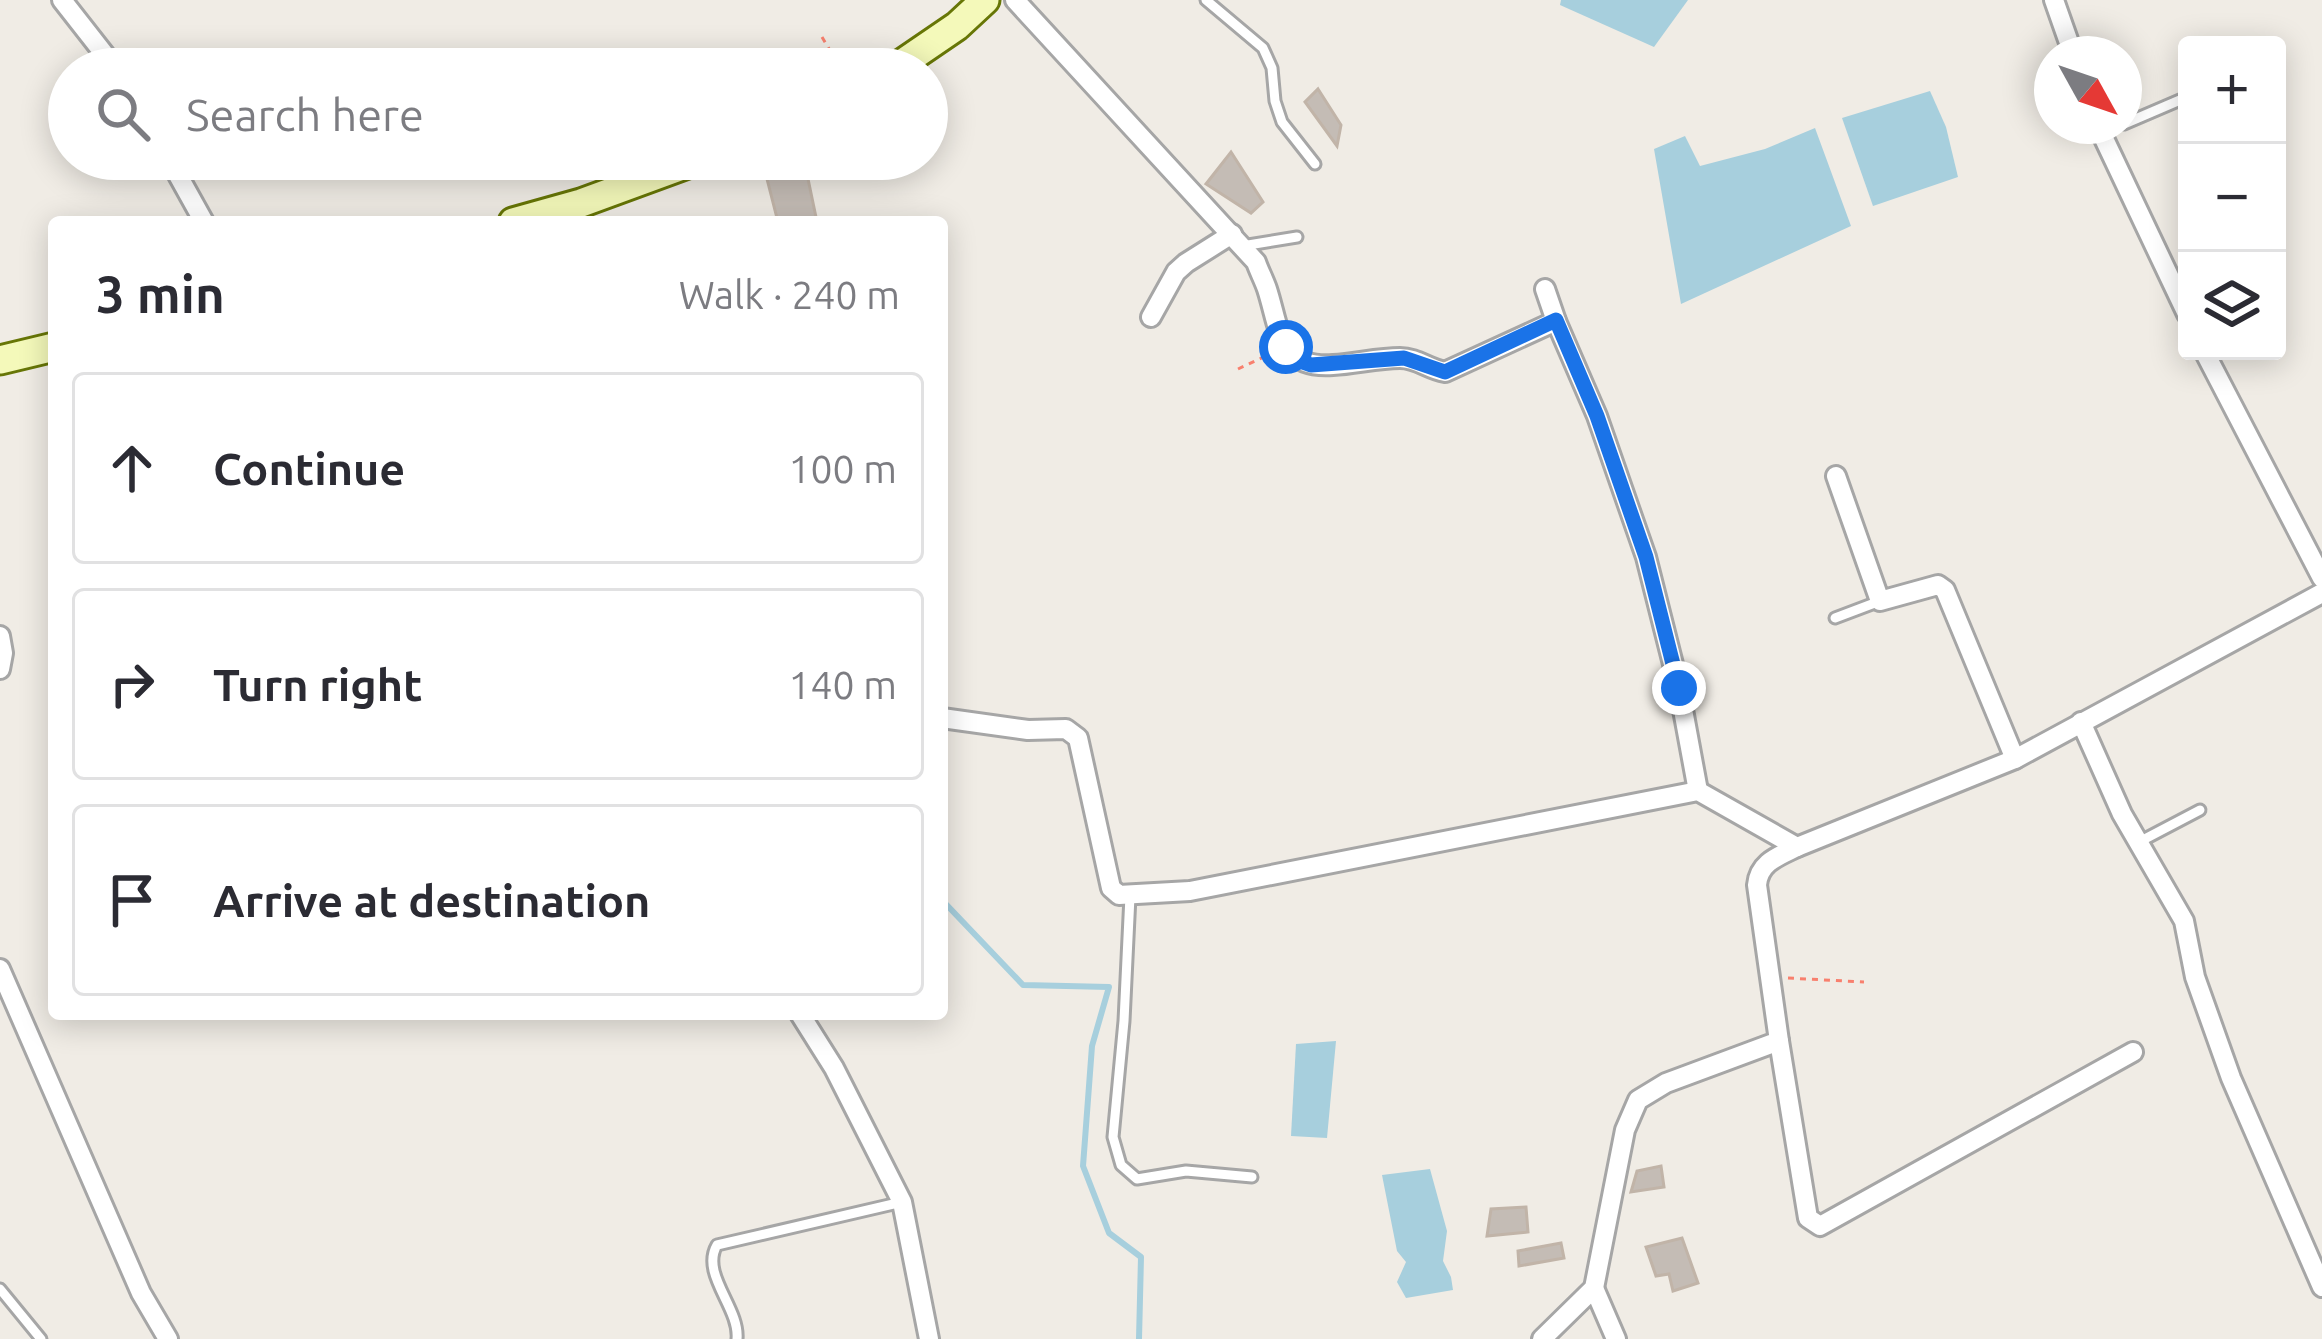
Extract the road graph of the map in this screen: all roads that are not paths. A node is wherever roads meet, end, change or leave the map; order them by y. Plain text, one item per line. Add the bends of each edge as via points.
1 (62, 0) edge
2 (985, 0) edge
3 (1015, 0) edge
4 (1207, 0) edge
5 (2054, 0) edge
6 (2067, 36) edge
7 (100, 48) edge
8 (925, 48) edge
9 (2178, 101) edge
10 (2142, 115) edge
11 (2118, 144) edge
12 (1315, 164) dead end
13 (181, 180) edge
14 (642, 180) edge
15 (201, 216) edge
16 (533, 216) edge
17 (1297, 237) dead end
18 (1237, 240) junction
19 (1545, 289) dead end
20 (2178, 292) edge
21 (1151, 317) dead end
22 (1556, 320) junction
23 (48, 348) edge
24 (0, 360) edge
25 (2209, 360) edge
26 (1836, 476) dead end
27 (2322, 578) edge
28 (2322, 593) edge
29 (1880, 601) junction
30 (1835, 618) dead end
31 (0, 636) edge
32 (0, 668) edge
33 (948, 719) edge
34 (2081, 722) junction
35 (2015, 759) junction
36 (1698, 790) junction
37 (2200, 810) dead end
38 (2138, 842) junction
39 (1797, 847) junction
40 (1130, 896) junction
41 (0, 969) edge
42 (804, 1020) edge
43 (1779, 1041) junction
44 (2132, 1052) dead end
45 (1252, 1177) dead end
46 (902, 1202) junction
47 (2322, 1287) edge
48 (0, 1288) edge
49 (1594, 1288) junction
50 (41, 1339) edge
51 (168, 1339) edge
52 (737, 1339) edge
53 (929, 1339) edge
54 (1541, 1339) edge
55 (1616, 1339) edge

1 - 7 street
2 - 8 main road
3 - 18 street
4 - 12 lane via 1263,49 1282,122
5 - 6 street
9 - 10 lane
11 - 20 street
13 - 15 street
14 - 16 main road
17 - 18 lane
18 - 21 street via 1186,263
18 - 22 street via 1256,262 1286,347 1311,365 1404,358 1445,372
19 - 22 street
22 - 36 street via 1646,557
23 - 24 main road
25 - 27 street
26 - 29 street
28 - 34 street
29 - 30 lane
29 - 35 street via 1928,586 1945,590
31 - 32 street
33 - 40 street via 1066,729 1078,738 1112,888
34 - 35 street
34 - 38 street
35 - 39 street
36 - 39 street
36 - 40 street via 1190,891
37 - 38 lane
38 - 47 street via 2184,921 2231,1078
39 - 43 street via 1764,864 1756,885
40 - 45 lane via 1113,1137 1121,1165 1136,1179 1186,1171
41 - 51 street
42 - 46 street
43 - 44 street via 1808,1218 1820,1226
43 - 49 street via 1638,1100
46 - 52 lane via 716,1245 713,1265
46 - 53 street
48 - 50 lane
49 - 54 street
49 - 55 street

